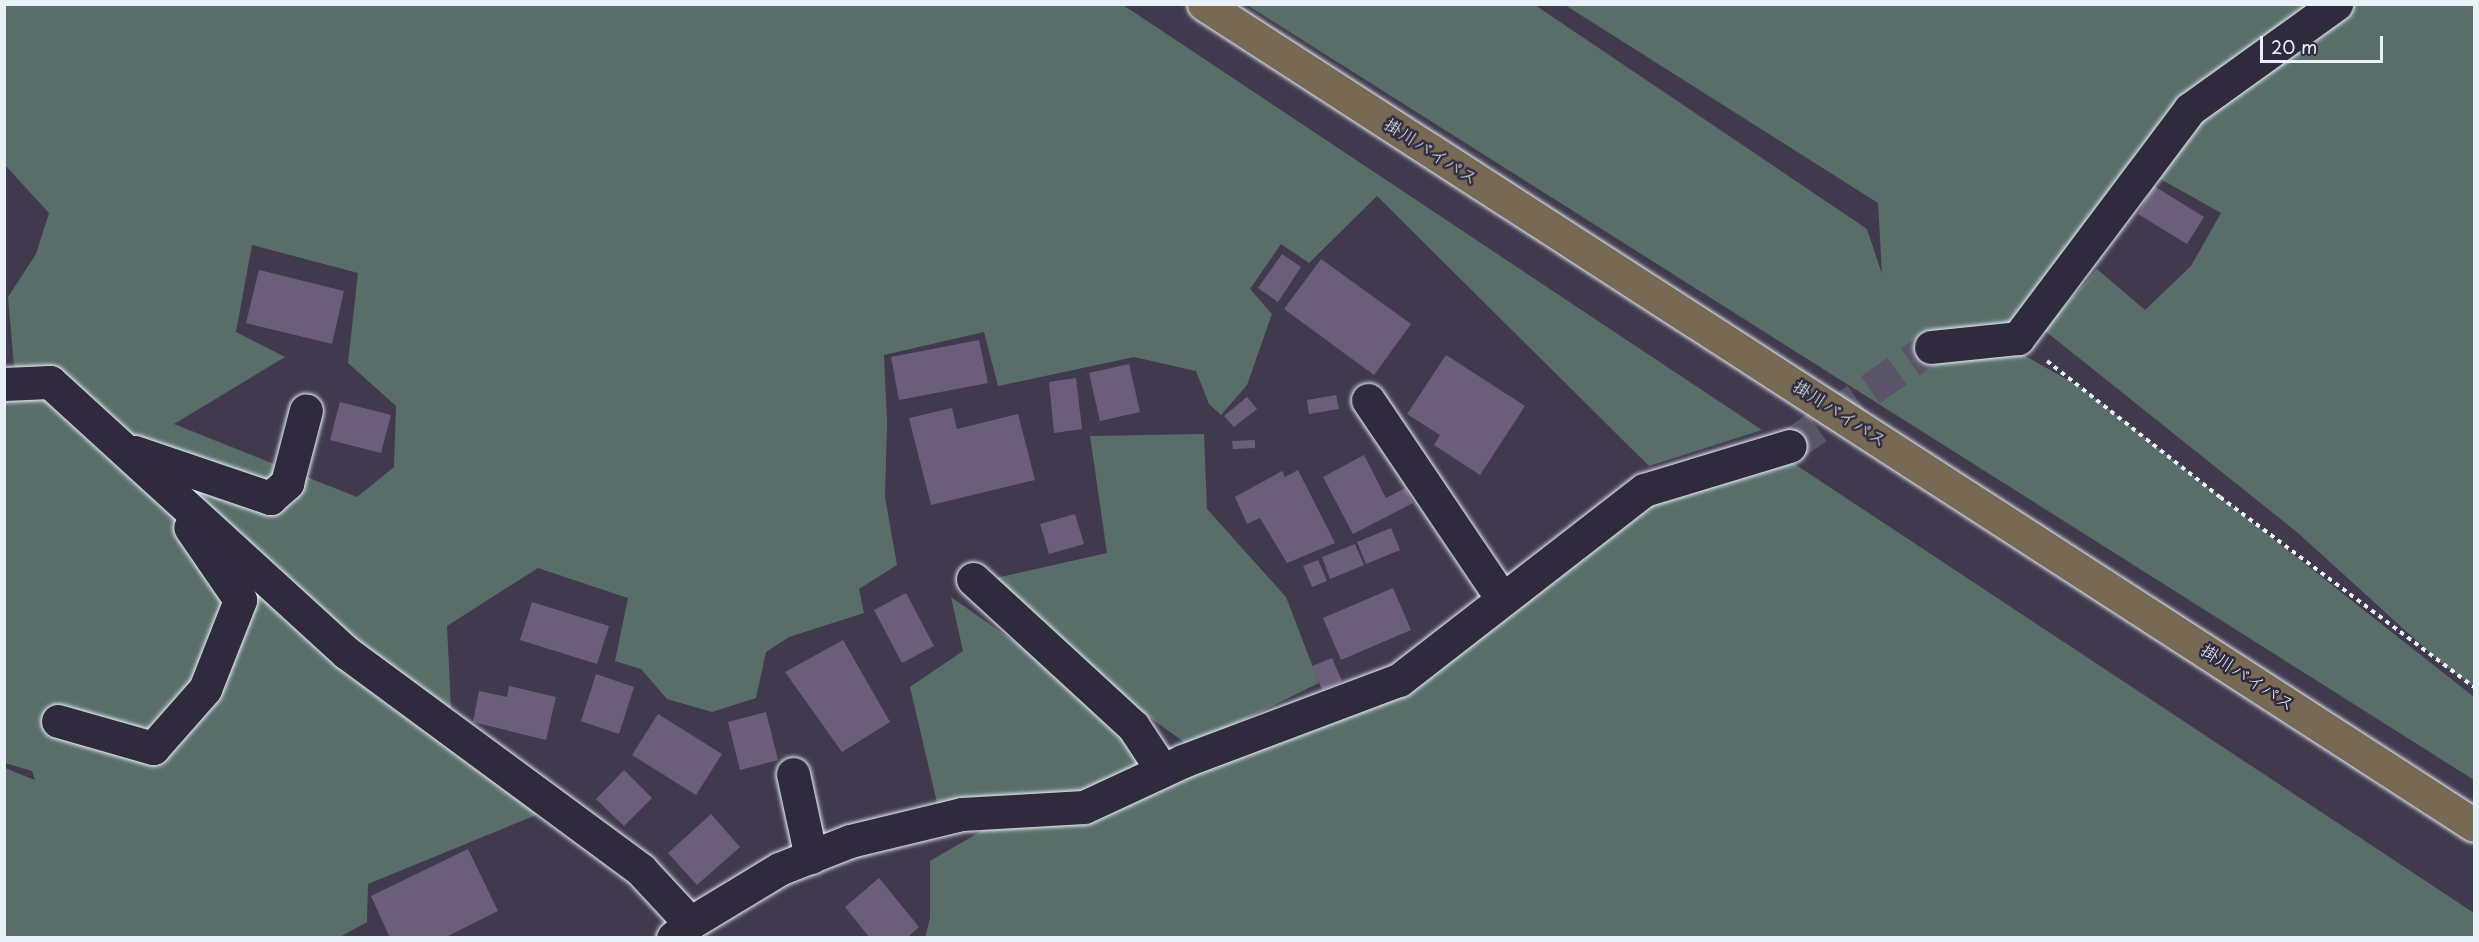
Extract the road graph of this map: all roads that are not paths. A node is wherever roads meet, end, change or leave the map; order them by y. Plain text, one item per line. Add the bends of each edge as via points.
1 (1204, 4) edge
2 (2324, 8) edge
3 (1931, 347) tunnel mouth
4 (4, 384) edge
5 (1368, 400) dead end
6 (306, 410) dead end
7 (1790, 446) tunnel mouth
8 (122, 447) junction
9 (156, 478) junction
10 (973, 579) dead end
11 (1502, 599) junction
12 (58, 721) dead end
13 (1162, 770) junction
14 (793, 774) dead end
15 (2475, 825) edge
16 (811, 857) junction
17 (681, 930) edge

1 - 15 highway, 掛川バイパス
2 - 3 street via 2190,109 2018,338
4 - 8 street via 50,382
5 - 11 street
6 - 8 street via 287,483 270,498
7 - 11 street via 1644,490
8 - 9 street
9 - 12 street via 240,600 205,689 153,748
9 - 17 street via 347,653 641,870
10 - 13 street via 1133,726
11 - 13 street via 1399,680
13 - 16 street via 1084,807 962,814 850,842
14 - 16 street
16 - 17 street via 779,869

